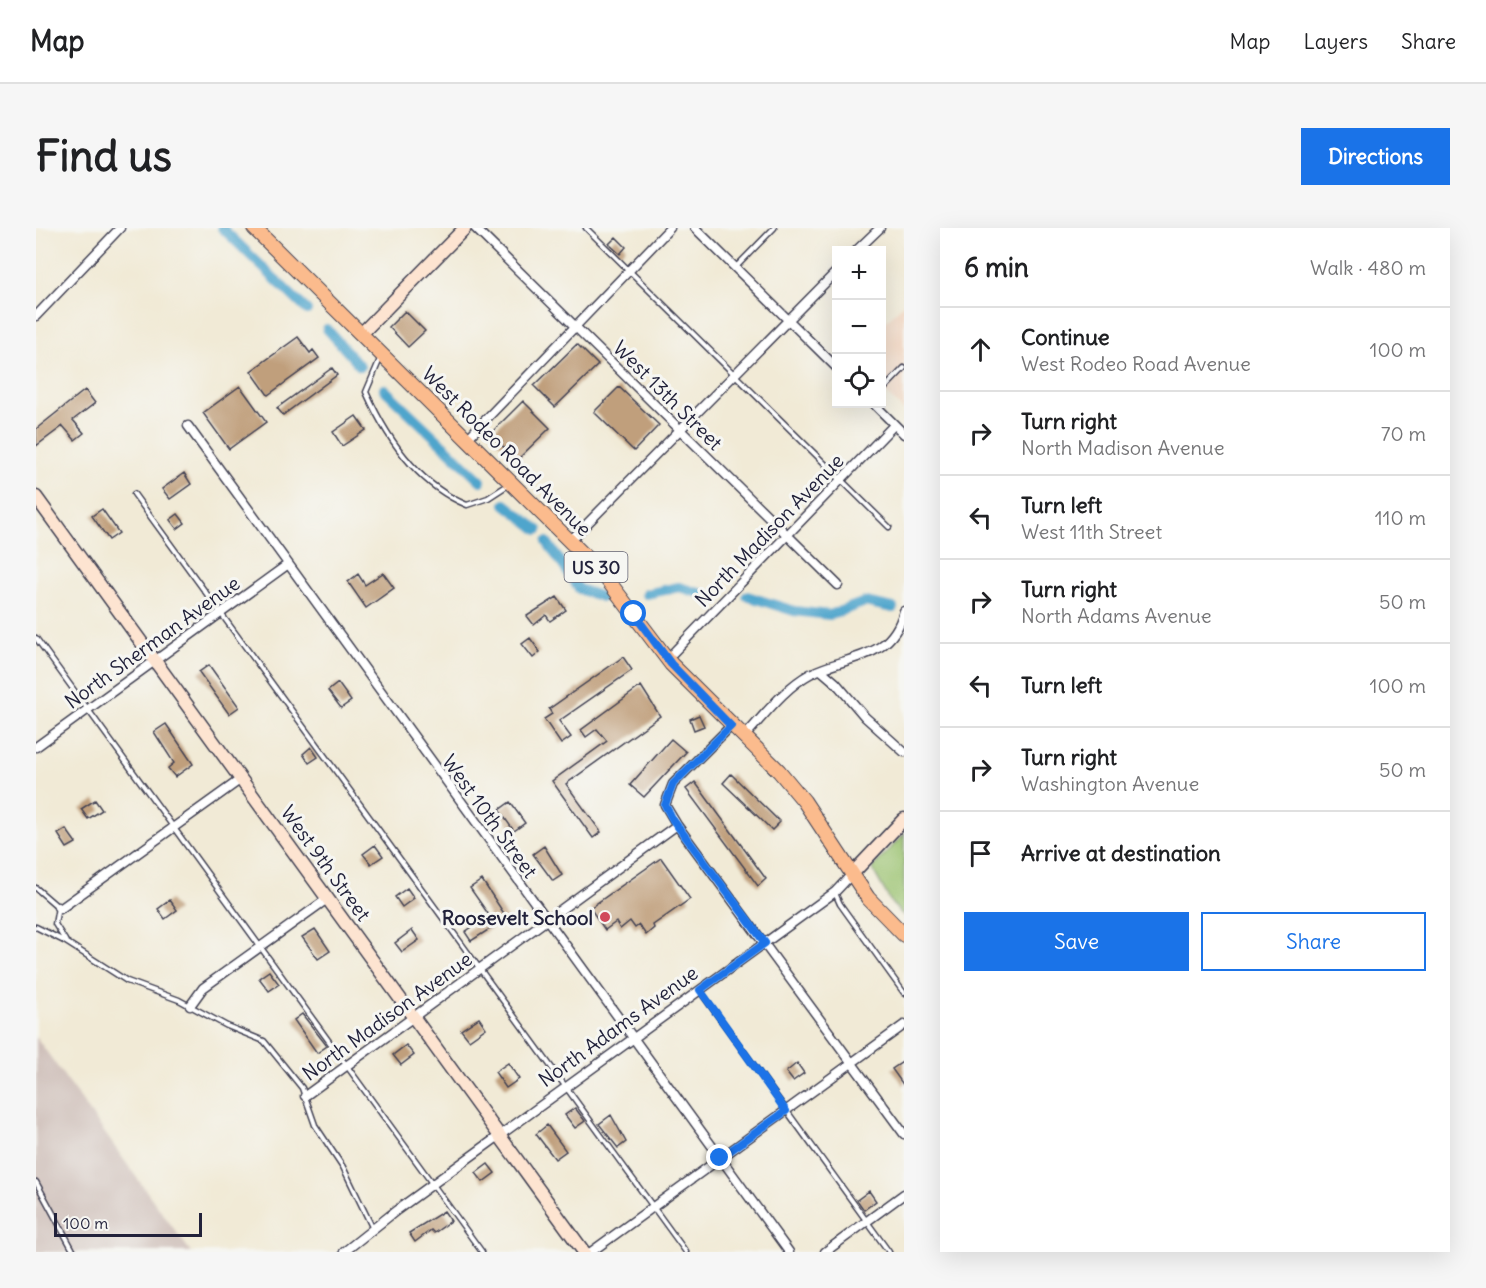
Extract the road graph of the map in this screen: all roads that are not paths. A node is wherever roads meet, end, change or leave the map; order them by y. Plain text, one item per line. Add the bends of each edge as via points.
1 (120, 228) edge
2 (254, 228) edge
3 (465, 228) edge
4 (475, 228) edge
5 (586, 228) edge
6 (670, 228) edge
7 (695, 228) edge
8 (774, 228) edge
9 (880, 228) edge
10 (862, 246) edge
11 (735, 267) junction
12 (628, 270) junction
13 (832, 277) edge
14 (36, 316) edge
15 (789, 320) junction
16 (574, 325) junction
17 (361, 334) junction
18 (382, 355) junction
19 (832, 362) edge
20 (904, 368) edge
21 (734, 375) junction
22 (886, 387) edge
23 (878, 408) edge
24 (894, 424) junction
25 (188, 426) dead end
26 (680, 430) junction
27 (904, 434) edge
28 (467, 439) junction
29 (840, 480) junction
30 (511, 482) junction
31 (134, 494) dead end
32 (36, 497) edge
33 (889, 527) dead end
34 (787, 535) junction
35 (570, 540) junction
36 (287, 565) junction
37 (838, 585) dead end
38 (904, 611) edge
39 (220, 613) junction
40 (36, 638) edge
41 (667, 659) junction
42 (155, 661) junction
43 (822, 671) junction
44 (88, 709) junction
45 (731, 726) junction
46 (743, 738) junction
47 (36, 747) edge
48 (904, 750) edge
49 (241, 779) junction
50 (904, 819) edge
51 (677, 825) junction
52 (175, 827) junction
53 (852, 874) junction
54 (36, 888) edge
55 (835, 892) junction
56 (327, 899) junction
57 (58, 907) junction
58 (546, 921) junction
59 (36, 927) edge
60 (904, 935) edge
61 (66, 942) junction
62 (765, 943) junction
63 (261, 946) junction
64 (480, 969) junction
65 (700, 990) junction
66 (904, 993) edge
67 (190, 1006) junction
68 (413, 1018) junction
69 (904, 1025) edge
70 (633, 1039) junction
71 (852, 1063) junction
72 (347, 1066) junction
73 (566, 1088) junction
74 (304, 1096) junction
75 (786, 1111) junction
76 (904, 1134) edge
77 (501, 1135) junction
78 (720, 1158) junction
79 (36, 1182) edge
80 (433, 1185) junction
81 (904, 1194) edge
82 (653, 1207) junction
83 (867, 1222) junction
84 (373, 1230) junction
85 (74, 1252) edge
86 (344, 1252) edge
87 (482, 1252) edge
88 (584, 1252) edge
89 (591, 1252) edge
90 (686, 1252) edge
91 (789, 1252) edge
92 (825, 1252) edge
93 (889, 1252) edge

1 - 14 street
2 - 17 main road, West Rodeo Road Avenue / US 30
3 - 17 street
4 - 16 street, West 13th Street
5 - 12 lane
6 - 12 street
7 - 11 street
8 - 11 lane
9 - 10 street
11 - 15 street
12 - 16 street
12 - 21 lane
13 - 15 street
15 - 19 street
15 - 21 street
16 - 26 street, West 13th Street
16 - 28 street
17 - 18 main road, West Rodeo Road Avenue / US 30
18 - 28 main road, West Rodeo Road Avenue / US 30
18 - 30 lane via 366,392 395,447 434,488 467,505 488,498
20 - 22 lane
21 - 26 street
21 - 29 lane
23 - 24 street
24 - 27 street
24 - 29 street, North Madison Avenue
25 - 36 street, West 10th Street
26 - 34 street, West 13th Street
26 - 35 street
28 - 30 main road, West Rodeo Road Avenue / US 30
29 - 33 lane
29 - 34 street, North Madison Avenue
30 - 35 main road, West Rodeo Road Avenue / US 30
31 - 39 lane
32 - 42 street, West 9th Street
34 - 37 street, West 13th Street
34 - 41 street, North Madison Avenue
35 - 41 main road, West Rodeo Road Avenue / US 30 via 603,574
36 - 39 street, North Sherman Avenue
36 - 58 street, West 10th Street
38 - 43 street via 884,646 865,657 836,662
39 - 42 street, North Sherman Avenue
39 - 64 lane
40 - 44 lane
41 - 45 main road, West Rodeo Road Avenue / US 30
42 - 44 street, North Sherman Avenue
42 - 49 street, West 9th Street
43 - 46 street via 811,673 792,687
43 - 48 street via 865,717
44 - 47 street, North Sherman Avenue
44 - 52 lane
45 - 46 main road, West Rodeo Road Avenue / US 30
45 - 51 street via 671,787 665,805
46 - 53 main road, West Rodeo Road Avenue / US 30 via 804,801
49 - 52 street
49 - 56 street, West 9th Street
50 - 53 street, North Adams Avenue
51 - 58 street, North Madison Avenue
51 - 62 street
52 - 57 street
52 - 63 lane
53 - 55 street, North Adams Avenue
53 - 60 main road, West Rodeo Road Avenue / US 30 via 868,898
54 - 57 lane
55 - 62 street, North Adams Avenue
55 - 66 lane
56 - 63 street
56 - 68 street, West 9th Street
57 - 61 lane via 55,924
58 - 64 street, North Madison Avenue
58 - 70 street, West 10th Street
59 - 61 lane
61 - 67 lane via 127,981
62 - 65 street, North Adams Avenue
62 - 71 street
63 - 67 street via 203,988
63 - 72 lane
64 - 68 street, North Madison Avenue
64 - 73 lane
65 - 70 street, North Adams Avenue
65 - 75 lane
67 - 74 lane via 264,1041 295,1077
68 - 72 street, North Madison Avenue
68 - 77 street, West 9th Street
69 - 71 street
70 - 73 street, North Adams Avenue
70 - 78 street, West 10th Street
71 - 75 street
71 - 76 street
72 - 74 street, North Madison Avenue
72 - 80 lane
73 - 77 street, North Adams Avenue
73 - 82 lane
74 - 84 lane via 315,1125 343,1167
75 - 78 street
75 - 83 lane
77 - 80 street, North Adams Avenue
77 - 88 street, West 9th Street
78 - 82 street
78 - 91 street, West 10th Street
79 - 85 lane
80 - 84 street, North Adams Avenue
80 - 87 lane
81 - 83 street
82 - 89 street
82 - 90 lane
83 - 92 street
83 - 93 lane
84 - 86 street, North Adams Avenue

